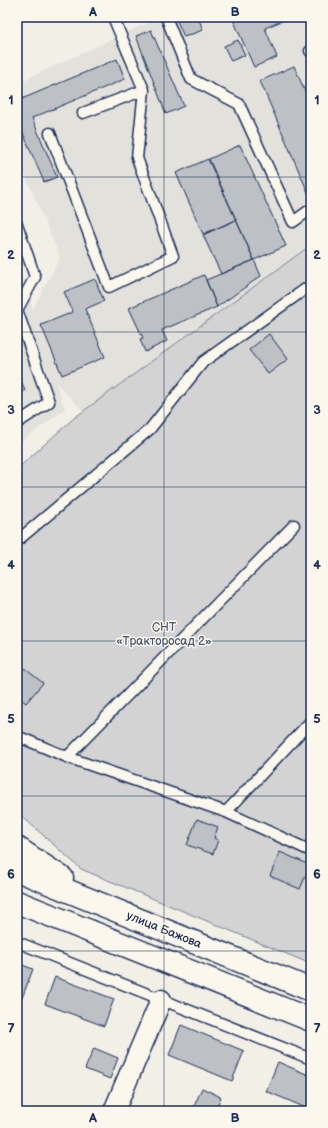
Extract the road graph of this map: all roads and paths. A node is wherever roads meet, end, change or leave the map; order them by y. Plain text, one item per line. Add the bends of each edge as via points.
1 (113, 17) edge
2 (166, 17) edge
3 (144, 90) junction
4 (84, 113) dead end
5 (50, 133) dead end
6 (311, 209) edge
7 (17, 224) edge
8 (311, 285) edge
9 (17, 310) edge
10 (17, 423) edge
11 (294, 526) dead end
12 (17, 541) edge
13 (311, 721) edge
14 (17, 736) edge
15 (67, 757) junction
16 (226, 812) junction
17 (17, 848) edge
18 (311, 851) edge
19 (17, 870) edge
20 (17, 902) edge
21 (111, 908) junction
22 (17, 942) edge
23 (311, 990) edge
24 (161, 1000) junction
25 (311, 1020) edge
26 (311, 1060) edge
27 (114, 1111) edge

1 - 3 lane
2 - 6 lane via 191,79 239,104 292,222
3 - 4 lane
3 - 5 lane via 137,158 173,256 109,287
7 - 9 lane via 35,277
8 - 12 lane via 203,362 150,430
9 - 10 lane via 48,402
11 - 15 lane
13 - 16 lane
14 - 15 lane
15 - 16 lane
16 - 18 lane
17 - 21 main road
19 - 21 main road, улица Бажова
20 - 25 main road
21 - 23 main road, улица Бажова
22 - 24 lane
24 - 26 lane
24 - 27 street

